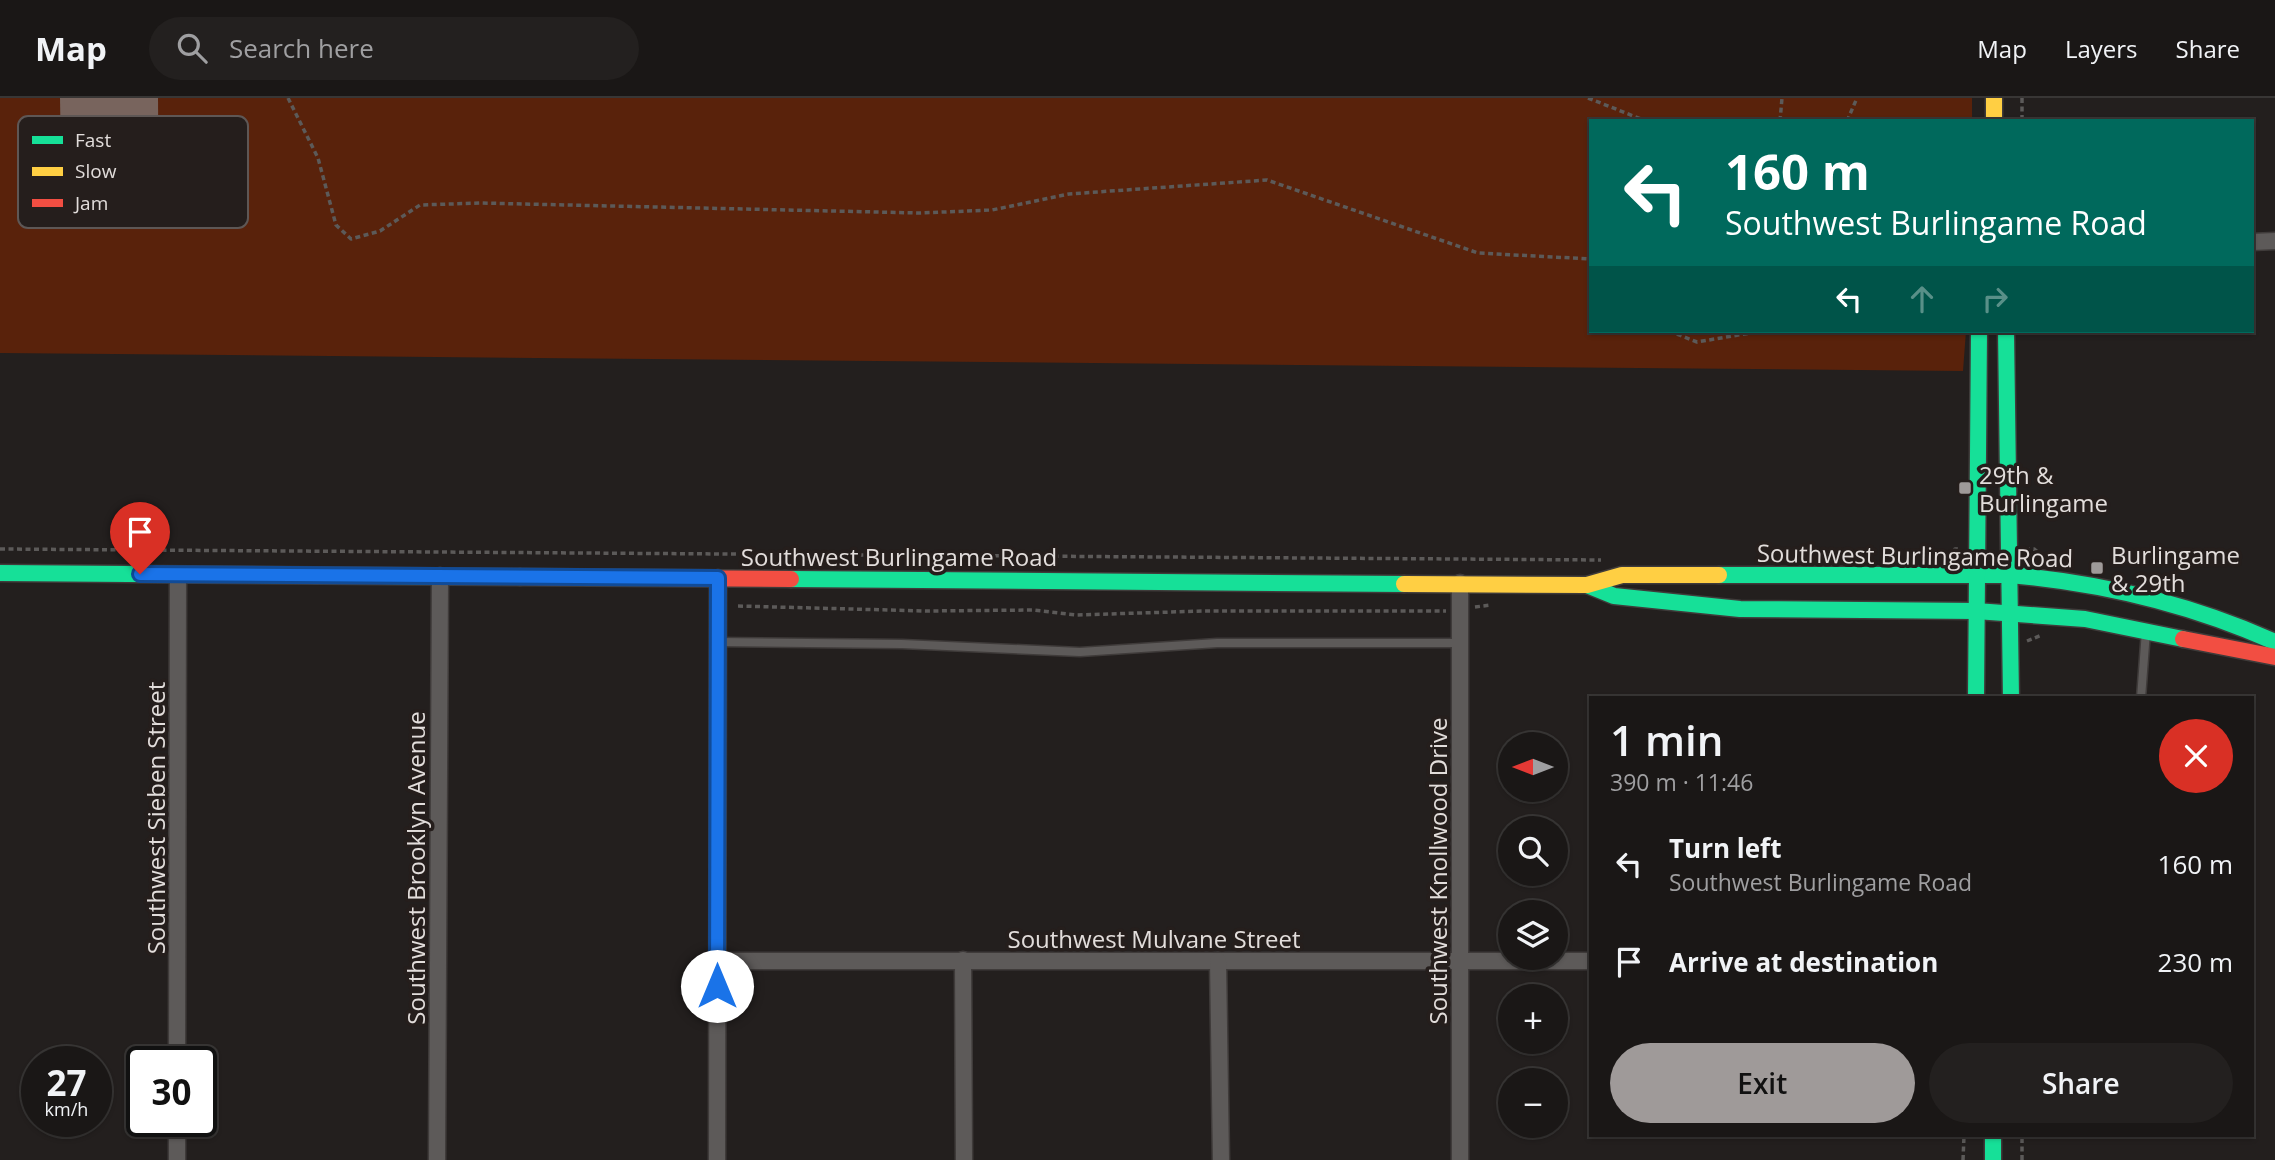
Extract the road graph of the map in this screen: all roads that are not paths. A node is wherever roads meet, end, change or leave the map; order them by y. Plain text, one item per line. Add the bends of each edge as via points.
1 (1994, 98) edge
2 (1994, 119) edge
3 (2275, 241) edge
4 (2254, 242) edge
5 (1979, 333) edge
6 (2006, 333) edge
7 (0, 573) edge
8 (178, 575) junction
9 (2010, 575) junction
10 (440, 576) junction
11 (1977, 576) junction
12 (718, 578) junction
13 (1460, 583) junction
14 (1587, 585) junction
15 (1976, 611) junction
16 (2012, 612) junction
17 (2147, 629) junction
18 (718, 642) junction
19 (2275, 642) edge
20 (1460, 643) junction
21 (2275, 657) edge
22 (1976, 696) edge
23 (2011, 696) edge
24 (2141, 696) edge
25 (963, 960) junction
26 (717, 961) junction
27 (1218, 961) junction
28 (1460, 961) junction
29 (1589, 961) edge
30 (177, 1046) edge
31 (177, 1137) edge
32 (1993, 1137) edge
33 (177, 1160) edge
34 (437, 1160) edge
35 (717, 1160) edge
36 (964, 1160) edge
37 (1221, 1160) edge
38 (1460, 1160) edge
39 (1993, 1160) edge

1 - 2 main road
3 - 4 street
5 - 11 main road
6 - 9 main road
7 - 8 main road, Southwest Burlingame Road
8 - 10 main road, Southwest Burlingame Road
8 - 30 street, Southwest Sieben Street
9 - 11 main road, Southwest Burlingame Road
9 - 16 main road
9 - 19 main road, Southwest Burlingame Road via 2116,588 2236,625
10 - 12 main road, Southwest Burlingame Road
10 - 34 street, Southwest Brooklyn Avenue
11 - 14 main road, Southwest Burlingame Road via 1622,575
11 - 15 main road
12 - 13 main road, Southwest Burlingame Road
12 - 18 street
13 - 14 main road, Southwest Burlingame Road
13 - 20 street, Southwest Knollwood Drive
14 - 15 main road, Southwest Burlingame Road via 1614,596 1740,609
15 - 16 main road, Southwest Burlingame Road
15 - 22 main road
16 - 17 main road, Southwest Burlingame Road
16 - 23 main road
17 - 21 main road, Southwest Burlingame Road
17 - 24 lane
18 - 20 lane via 902,643 1080,652 1217,643
18 - 26 street
20 - 28 street, Southwest Knollwood Drive
25 - 26 street, Southwest Mulvane Street
25 - 27 street, Southwest Mulvane Street
25 - 36 street
26 - 35 street
27 - 28 street, Southwest Mulvane Street
27 - 37 street
28 - 29 street, Southwest Mulvane Street
28 - 38 street, Southwest Knollwood Drive
31 - 33 street
32 - 39 main road

